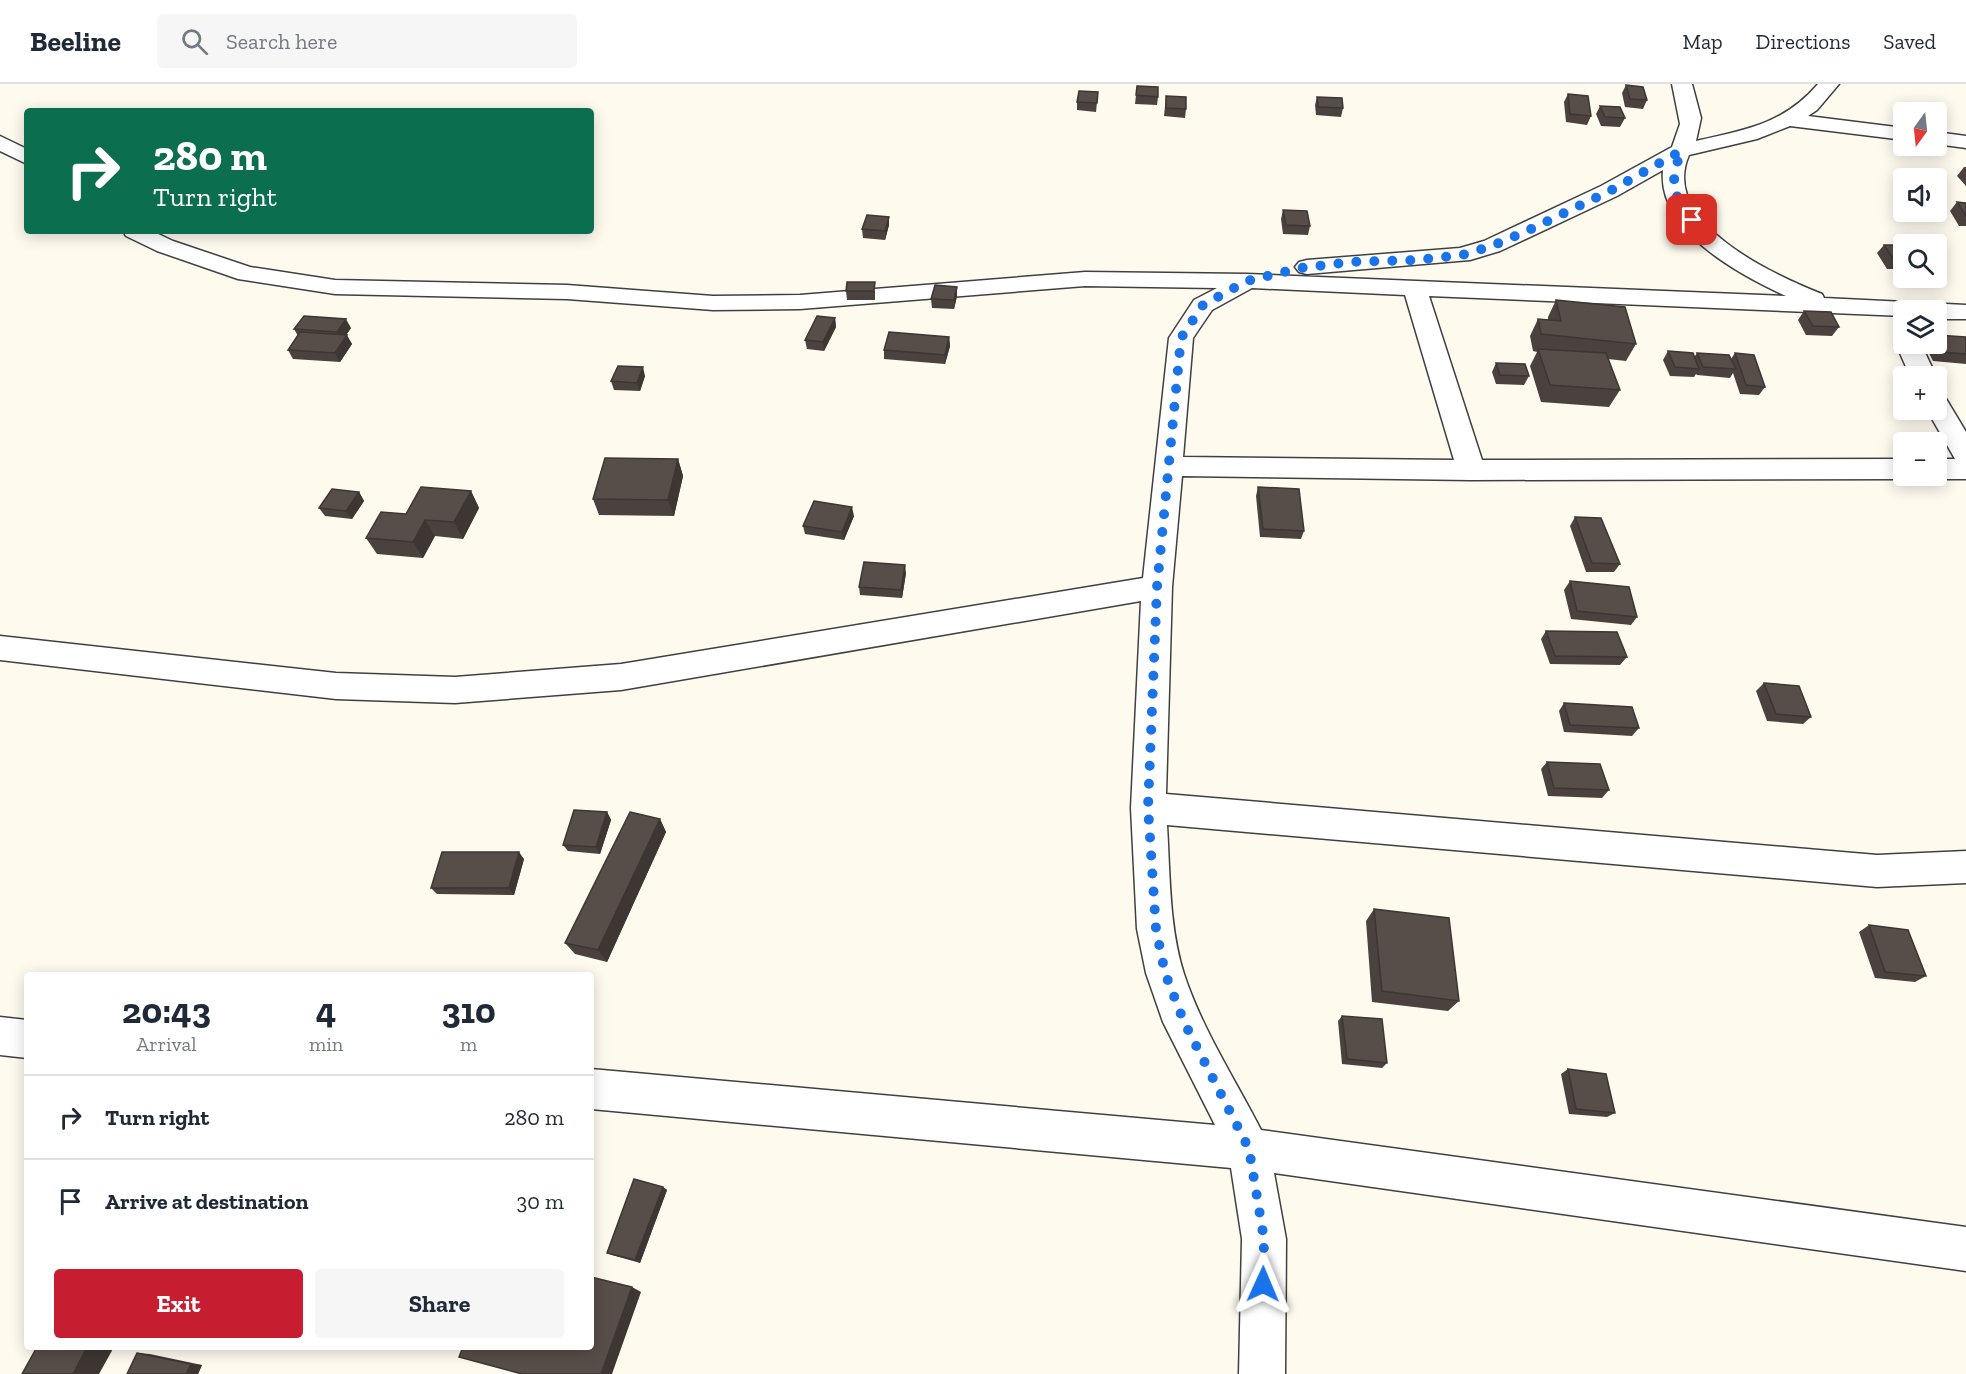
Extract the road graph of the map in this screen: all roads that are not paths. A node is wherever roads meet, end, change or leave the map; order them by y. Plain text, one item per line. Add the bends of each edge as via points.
1 (1682, 84) edge
2 (1829, 84) edge
3 (1788, 120) junction
4 (1893, 133) edge
5 (1947, 139) edge
6 (0, 142) edge
7 (1966, 142) edge
8 (1681, 151) junction
9 (24, 156) edge
10 (140, 234) edge
11 (1247, 281) junction
12 (1415, 288) junction
13 (1834, 307) junction
14 (1893, 309) edge
15 (1947, 311) edge
16 (1966, 312) edge
17 (1946, 420) edge
18 (1966, 455) edge
19 (1168, 466) junction
20 (1893, 469) edge
21 (1947, 469) edge
22 (1966, 469) edge
23 (1471, 470) junction
24 (1157, 587) junction
25 (0, 648) edge
26 (1148, 807) junction
27 (1966, 867) edge
28 (0, 1036) edge
29 (24, 1039) edge
30 (594, 1089) edge
31 (1249, 1149) junction
32 (1966, 1249) edge
33 (1262, 1374) edge

1 - 8 street via 1690,129
2 - 3 street via 1810,106
3 - 4 street
3 - 8 street via 1750,135
5 - 7 street
6 - 9 street
8 - 11 street via 1610,191 1527,231 1472,252 1301,268
8 - 13 street via 1672,176 1679,203 1706,237 1733,259 1777,285
10 - 11 street via 246,274 335,287 567,292 713,303 846,298 1085,279
11 - 12 street
11 - 19 street via 1203,305 1181,338
12 - 13 street
12 - 23 street
13 - 14 street
15 - 16 street
17 - 18 street
19 - 23 street
19 - 24 street
20 - 23 street
21 - 22 street
24 - 25 street via 621,677 455,690 336,686
24 - 26 street
26 - 27 street via 1877,872
26 - 31 street via 1156,929 1165,973 1184,1022
28 - 29 street
30 - 31 street
31 - 32 street
31 - 33 street via 1264,1239

